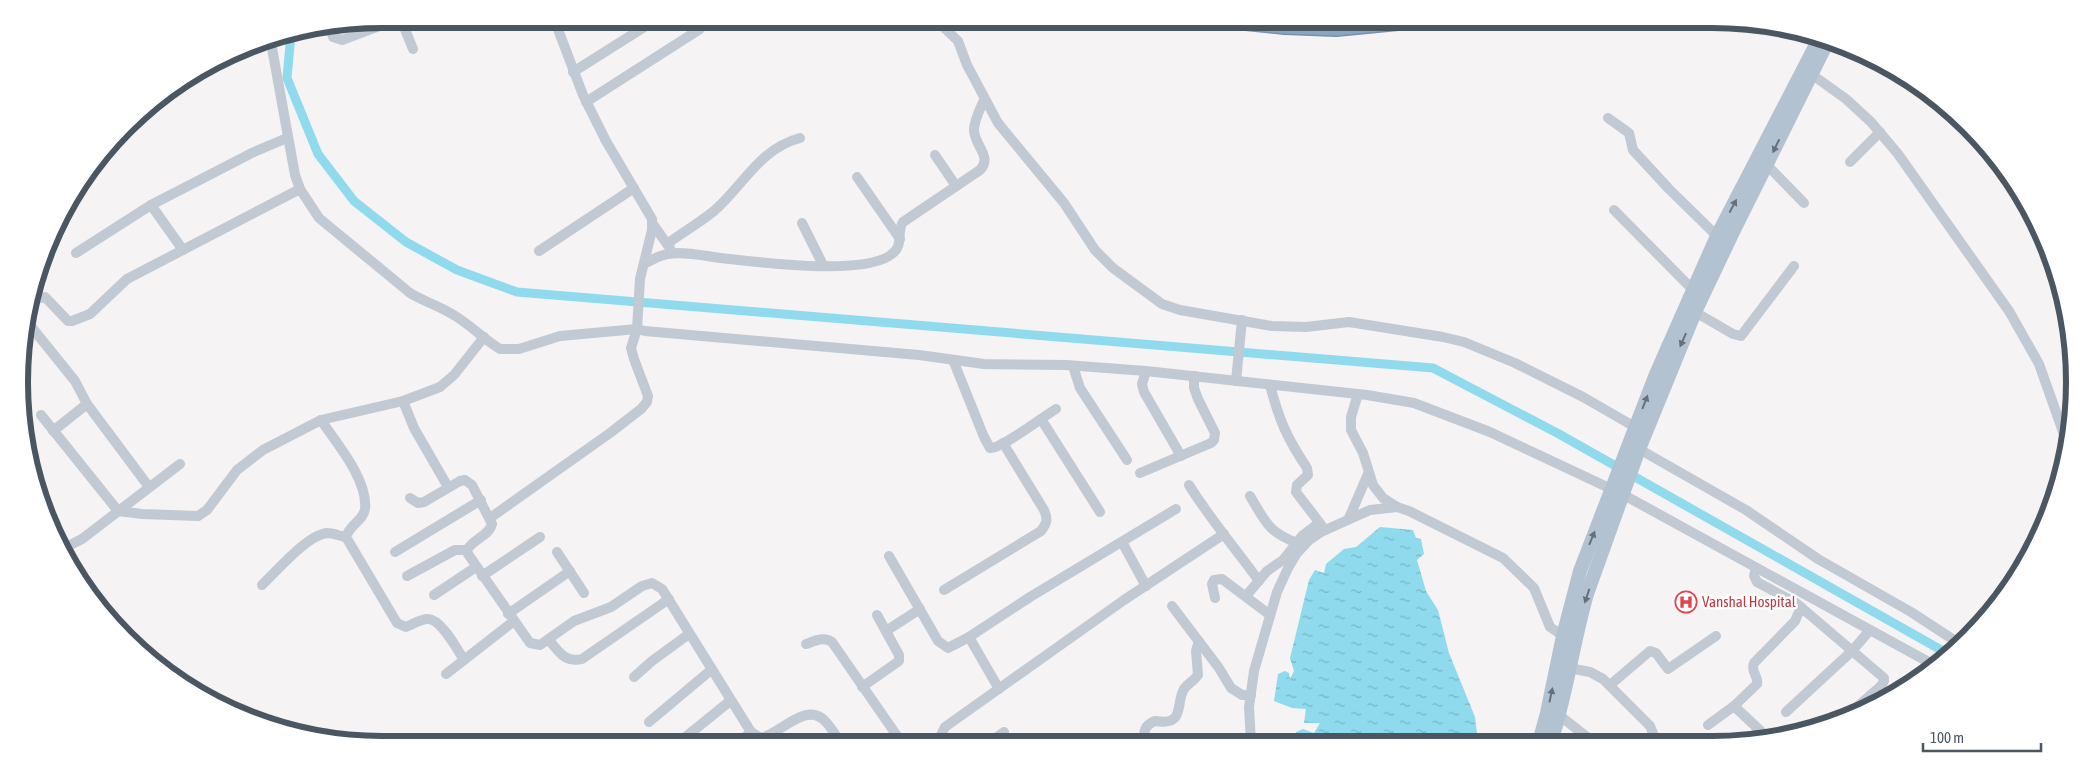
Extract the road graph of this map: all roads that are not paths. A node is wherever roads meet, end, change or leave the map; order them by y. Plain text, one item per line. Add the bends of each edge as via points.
1 (374, 28) edge
2 (404, 28) edge
3 (557, 28) edge
4 (643, 28) edge
5 (944, 28) edge
6 (700, 29) dead end
7 (331, 31) edge
8 (1817, 44) edge
9 (271, 45) edge
10 (1825, 46) edge
11 (412, 49) dead end
12 (1807, 71) junction
13 (573, 72) junction
14 (984, 100) junction
15 (586, 102) junction
16 (1608, 118) dead end
17 (1880, 132) junction
18 (287, 138) junction
19 (800, 138) dead end
20 (935, 155) dead end
21 (1850, 162) dead end
22 (1767, 165) junction
23 (857, 177) dead end
24 (956, 186) junction
25 (634, 188) junction
26 (300, 189) junction
27 (1804, 203) dead end
28 (151, 205) junction
29 (1614, 210) dead end
30 (652, 223) junction
31 (802, 223) dead end
32 (1717, 236) junction
33 (900, 240) junction
34 (667, 244) junction
35 (183, 250) junction
36 (539, 251) dead end
37 (76, 253) dead end
38 (673, 253) junction
39 (644, 264) junction
40 (823, 265) junction
41 (1794, 266) dead end
42 (1697, 294) junction
43 (38, 299) edge
44 (1695, 312) junction
45 (638, 325) junction
46 (1242, 325) junction
47 (32, 326) edge
48 (484, 337) junction
49 (953, 360) junction
50 (1073, 366) junction
51 (1146, 371) junction
52 (1194, 376) junction
53 (1236, 378) junction
54 (1270, 385) junction
55 (1358, 394) junction
56 (403, 401) junction
57 (87, 404) junction
58 (1056, 409) dead end
59 (41, 415) dead end
60 (1041, 419) junction
61 (321, 420) junction
62 (1635, 427) junction
63 (2062, 429) edge
64 (53, 431) junction
65 (1003, 443) junction
66 (1635, 449) junction
67 (1181, 456) junction
68 (1127, 460) dead end
69 (180, 464) dead end
70 (1140, 473) dead end
71 (1368, 474) junction
72 (1190, 485) dead end
73 (448, 487) junction
74 (1619, 487) junction
75 (149, 488) junction
76 (1250, 496) dead end
77 (410, 498) dead end
78 (481, 500) junction
79 (1397, 508) junction
80 (1176, 509) dead end
81 (118, 511) junction
82 (1100, 512) dead end
83 (490, 518) junction
84 (1349, 518) junction
85 (1322, 527) junction
86 (1224, 534) junction
87 (346, 537) junction
88 (540, 537) dead end
89 (1122, 542) junction
90 (1297, 543) junction
91 (68, 546) edge
92 (467, 550) junction
93 (394, 552) dead end
94 (557, 552) dead end
95 (889, 556) dead end
96 (476, 567) junction
97 (1756, 568) junction
98 (570, 571) junction
99 (407, 576) dead end
100 (482, 576) junction
101 (1259, 581) junction
102 (262, 585) dead end
103 (1146, 586) junction
104 (944, 590) dead end
105 (584, 593) dead end
106 (434, 595) dead end
107 (1246, 596) junction
108 (1215, 598) dead end
109 (668, 599) junction
110 (1172, 606) dead end
111 (1801, 607) junction
112 (920, 609) junction
113 (877, 615) dead end
114 (1270, 615) junction
115 (511, 618) junction
116 (1870, 630) junction
117 (886, 631) junction
118 (689, 634) junction
119 (1563, 636) junction
120 (1716, 636) dead end
121 (969, 637) junction
122 (549, 640) junction
123 (1954, 640) edge
124 (1200, 642) junction
125 (806, 644) dead end
126 (1852, 651) junction
127 (464, 660) junction
128 (1927, 662) edge
129 (1569, 668) junction
130 (711, 670) junction
131 (446, 674) dead end
132 (634, 677) dead end
133 (1610, 685) junction
134 (862, 687) junction
135 (999, 689) junction
136 (1251, 695) junction
137 (730, 700) junction
138 (1865, 700) edge
139 (1734, 706) junction
140 (1786, 712) dead end
141 (1559, 715) junction
142 (649, 722) dead end
143 (1708, 725) dead end
144 (751, 732) junction
145 (1004, 732) dead end
146 (1761, 732) edge
147 (687, 736) edge
148 (746, 736) edge
149 (758, 736) edge
150 (777, 736) edge
151 (836, 736) edge
152 (897, 736) edge
153 (942, 736) edge
154 (998, 736) edge
155 (1145, 736) edge
156 (1251, 736) edge
157 (1541, 736) edge
158 (1553, 736) edge
159 (1585, 736) edge
160 (1654, 736) edge

1 - 7 street via 342,40 333,37
2 - 11 street
3 - 13 street
4 - 13 street
5 - 14 street via 958,41
6 - 15 street
8 - 12 main road
9 - 18 street
10 - 12 main road
12 - 17 street via 1846,98
12 -> 22 main road
32 -> 12 main road
13 - 15 street
14 - 24 street via 974,133 985,162 980,170
14 - 46 street via 1006,135 1064,203 1106,262 1172,309
15 - 25 street
16 - 32 street via 1629,133 1633,150
17 - 21 street
17 - 63 street via 2009,311 2039,364
18 - 26 street
18 - 28 street
19 - 34 street via 778,146 714,211
20 - 24 street
22 - 27 street
22 - 42 main road
23 - 33 street
24 - 33 street via 902,222
25 - 30 street
25 - 36 street
26 - 35 street
26 - 48 street via 328,227 410,293 450,312
28 - 35 street
28 - 37 street
29 - 42 street
30 - 34 street
30 - 39 street
31 - 40 street
32 - 42 main road
33 - 40 street via 894,253 873,263 853,267
34 - 38 street
35 - 43 street via 127,279 90,314 80,319 68,321 45,297
38 - 39 street
38 - 40 street via 769,264
39 - 45 street via 640,279
41 - 44 street via 1741,336
42 - 44 main road
62 -> 42 main road
44 -> 66 main road
45 - 48 street via 560,336 508,350 500,349
45 - 49 street via 645,331
45 - 83 street via 631,348 646,388 647,402 610,433
46 - 53 street
46 - 62 street via 1296,328 1337,322 1361,323 1464,342 1515,363
47 - 57 street via 75,381
48 - 56 street via 454,375 440,387
49 - 50 street
49 - 65 street via 988,445 994,448
50 - 51 street
50 - 68 street via 1080,388
51 - 52 street
51 - 67 street via 1142,384 1144,392
52 - 53 street
52 - 67 street via 1196,394 1216,438
53 - 54 street
54 - 55 street
54 - 85 street via 1283,428 1308,472 1296,492
55 - 71 street via 1350,424
55 - 74 street via 1414,403 1441,412
56 - 61 street
56 - 73 street via 414,428
57 - 64 street
57 - 75 street
58 - 60 street
59 - 64 street
60 - 65 street
60 - 82 street
61 - 81 street via 263,450 237,470 207,510 198,516
61 - 87 street via 352,467 362,490 365,509
62 - 66 main road
64 - 81 street
65 - 104 street via 1044,510 1046,524
66 - 74 main road
66 - 123 street via 1746,510 1818,558
67 - 70 street
69 - 75 street
71 - 79 street via 1378,493
71 - 84 street
72 - 86 street
73 - 77 street via 424,502
73 - 78 street via 469,481
74 - 97 street
119 -> 74 main road via 1580,571
74 -> 129 main road
75 - 81 street
76 - 90 street via 1269,527 1283,538
78 - 83 street
78 - 93 street
79 - 84 street via 1370,510
79 - 119 street via 1419,515 1503,558 1534,588 1550,627
80 - 89 street
81 - 91 street
83 - 92 street via 491,528
84 - 85 street
85 - 90 street via 1308,530
85 - 114 street via 1288,568
86 - 101 street
86 - 103 street
87 - 102 street via 328,533 314,538
87 - 127 street via 397,623 406,627 434,620
88 - 100 street
89 - 103 street
89 - 121 street
90 - 101 street
92 - 96 street
92 - 99 street via 455,550
94 - 98 street
95 - 112 street
96 - 100 street
96 - 106 street
97 - 111 street via 1754,576 1757,582
97 - 116 street
98 - 105 street
98 - 115 street
100 - 115 street
101 - 107 street
103 - 135 street
107 - 108 street via 1218,579 1212,584
107 - 114 street
109 - 118 street
109 - 122 street via 657,585 646,584 611,607 574,621
109 - 122 street via 582,659 567,660
110 - 124 street
111 - 126 street
111 - 139 street via 1795,621 1754,663 1757,684
112 - 117 street
112 - 121 street via 948,648
113 - 117 street
114 - 136 street via 1254,671
115 - 122 street via 530,643 540,645
115 - 127 street
116 - 126 street
116 - 128 street
117 - 134 street via 899,661
118 - 130 street
118 - 132 street
157 -> 119 main road
120 - 133 street via 1668,669 1650,651
121 - 135 street
124 - 136 street via 1231,688 1242,695
124 - 155 street via 1196,651 1198,675 1184,688 1175,717 1163,722 1155,721 1145,727
125 - 134 street via 828,638
126 - 138 street via 1884,680
126 - 140 street
127 - 131 street
129 - 133 street via 1596,674
129 - 141 main road
130 - 137 street
130 - 142 street
133 - 160 street via 1650,726
134 - 152 street
135 - 153 street via 944,727
136 - 156 street
137 - 144 street
137 - 147 street
139 - 143 street
139 - 146 street
141 - 158 main road
141 - 159 street
144 - 148 street
144 - 149 street
145 - 154 street
150 - 151 street via 802,716 817,714

